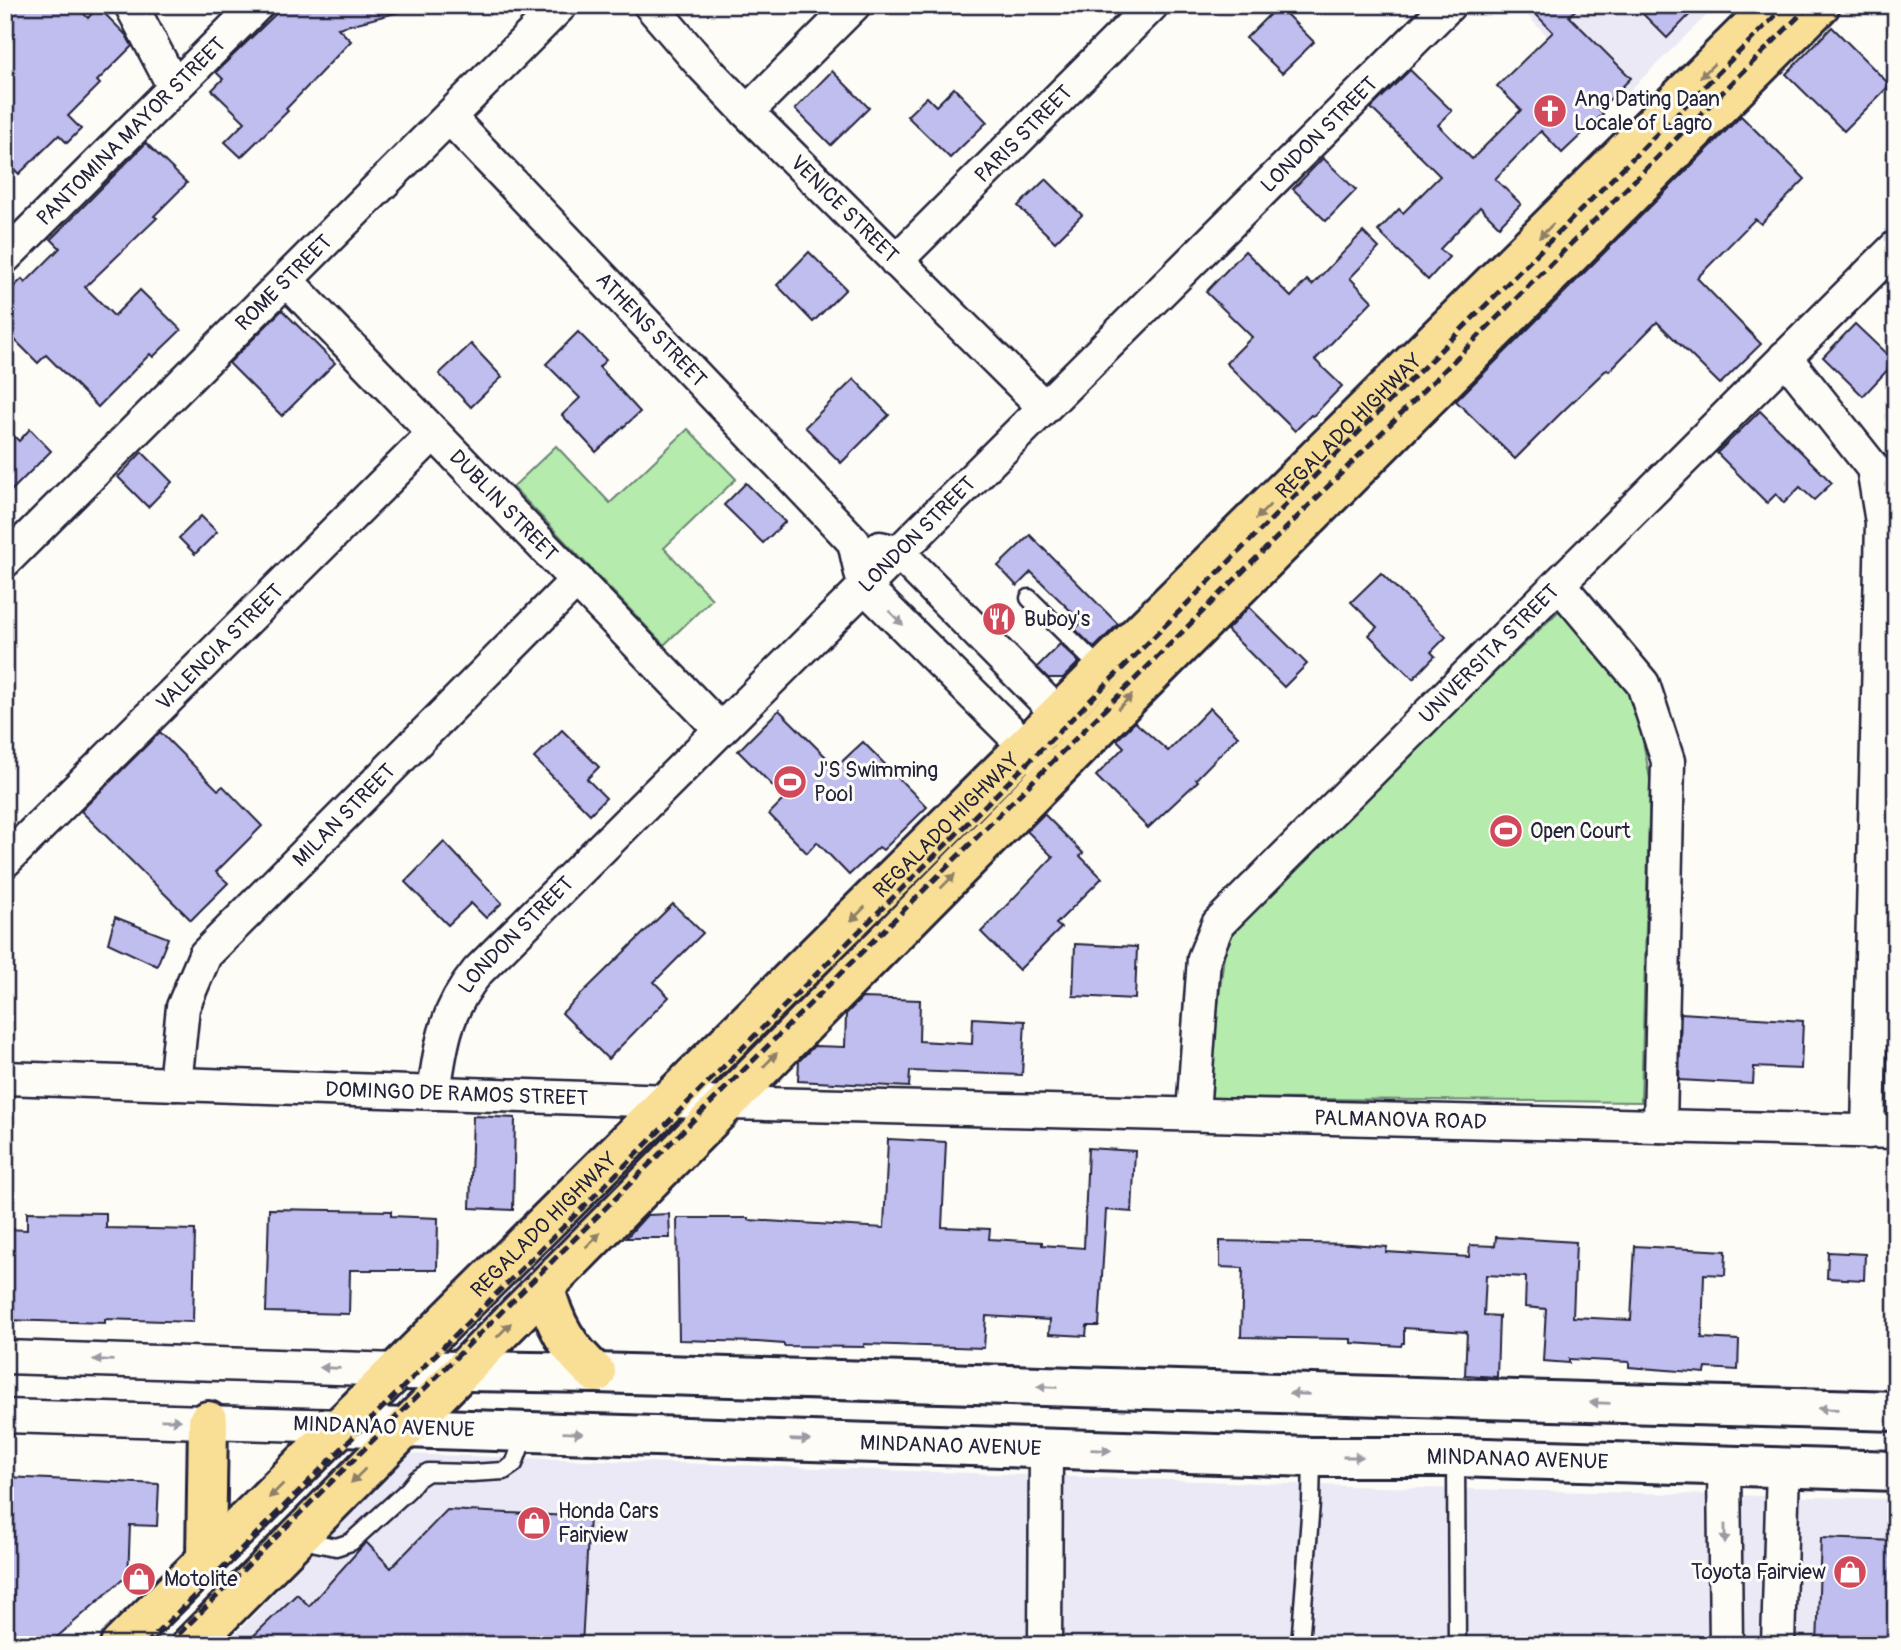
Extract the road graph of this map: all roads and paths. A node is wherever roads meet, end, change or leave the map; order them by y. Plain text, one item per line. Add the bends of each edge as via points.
1 (131, 5) edge
2 (257, 5) edge
3 (561, 5) edge
4 (650, 5) edge
5 (854, 5) edge
6 (1152, 5) edge
7 (1449, 5) edge
8 (1820, 5) edge
9 (1765, 25) edge
10 (174, 87) junction
11 (747, 112) junction
12 (450, 118) junction
13 (1896, 247) edge
14 (5, 257) edge
15 (897, 261) junction
16 (287, 281) junction
17 (1785, 357) junction
18 (1044, 407) junction
19 (433, 434) junction
20 (855, 542) junction
21 (898, 552) junction
22 (5, 561) edge
23 (577, 580) junction
24 (1559, 584) junction
25 (864, 586) junction
26 (1029, 598) dead end
27 (1103, 671) junction
28 (1026, 681) junction
29 (1059, 714) junction
30 (993, 715) junction
31 (720, 729) junction
32 (1085, 741) junction
33 (1026, 747) junction
34 (1053, 775) junction
35 (5, 862) edge
36 (5, 1078) edge
37 (175, 1084) junction
38 (434, 1093) junction
39 (672, 1100) junction
40 (729, 1103) junction
41 (907, 1107) joint
42 (1193, 1114) junction
43 (1660, 1126) junction
44 (1882, 1132) edge
45 (545, 1288) junction
46 (5, 1357) edge
47 (398, 1370) junction
48 (462, 1371) junction
49 (596, 1373) junction
50 (1896, 1411) edge
51 (5, 1416) edge
52 (208, 1421) junction
53 (342, 1426) junction
54 (407, 1428) junction
55 (526, 1432) junction
56 (1046, 1448) junction
57 (1312, 1457) junction
58 (1456, 1457) junction
59 (1724, 1466) junction
60 (1783, 1468) junction
61 (1896, 1471) edge
62 (303, 1533) junction
63 (206, 1560) junction
64 (120, 1645) edge
65 (191, 1645) edge
66 (1045, 1645) edge
67 (1300, 1645) edge
68 (1457, 1645) edge
69 (1726, 1645) edge
70 (1778, 1645) edge

1 - 10 street
2 - 10 street, PANTOMINA MAYOR STREET
3 - 12 street, ROME STREET
4 - 11 street, VENICE STREET
5 - 11 street
6 - 15 street, PARIS STREET
7 - 18 street, LONDON STREET
8 - 9 main road, REGALADO HIGHWAY
9 -> 27 main road, REGALADO HIGHWAY
32 -> 9 main road, REGALADO HIGHWAY
10 - 14 street, PANTOMINA MAYOR STREET
11 - 15 street, VENICE STREET
12 - 16 street, ROME STREET
12 - 20 street, ATHENS STREET
13 - 17 street, UNIVERSITA STREET
15 - 18 street, VENICE STREET
16 - 19 street, DUBLIN STREET
16 - 22 street, ROME STREET
17 - 24 street, UNIVERSITA STREET
17 - 44 street via 1873,468 1882,522
18 - 21 street, LONDON STREET
19 - 23 street, DUBLIN STREET
19 - 35 street, VALENCIA STREET
20 - 21 street
20 - 25 street
21 - 25 street, LONDON STREET
21 - 28 street
23 - 31 street, DUBLIN STREET
23 - 37 street, MILAN STREET via 205,955 183,1007
24 - 42 street, UNIVERSITA STREET via 1218,924 1204,958
24 - 43 street via 1643,684 1668,761
25 -> 30 street
25 - 31 street, LONDON STREET
26 - 27 lane
27 - 29 main road, REGALADO HIGHWAY
28 - 29 street
28 - 30 street
29 - 32 street
29 - 33 main road, REGALADO HIGHWAY
30 - 33 street
31 - 38 street, LONDON STREET via 464,987 445,1029
32 - 34 main road, REGALADO HIGHWAY
33 - 34 street
33 -> 39 main road, REGALADO HIGHWAY
40 -> 34 main road, REGALADO HIGHWAY
36 - 37 street, DOMINGO DE RAMOS STREET
37 - 38 street, DOMINGO DE RAMOS STREET
38 - 39 street, DOMINGO DE RAMOS STREET
39 - 40 street, DOMINGO DE RAMOS STREET
39 - 47 main road, REGALADO HIGHWAY
40 - 41 street, DOMINGO DE RAMOS STREET
45 -> 40 main road, REGALADO HIGHWAY
41 - 42 street, PALMANOVA ROAD
42 - 43 street, PALMANOVA ROAD
43 - 44 street, PALMANOVA ROAD
48 -> 45 main road, REGALADO HIGHWAY
45 - 49 main road via 562,1336
47 -> 46 street
47 - 48 main road
47 - 53 main road, REGALADO HIGHWAY
48 - 49 main road
48 - 54 main road, REGALADO HIGHWAY
50 -> 49 main road
51 -> 52 street, MINDANAO AVENUE
52 - 53 street, MINDANAO AVENUE
52 - 63 main road
53 - 54 main road, MINDANAO AVENUE
53 -> 63 main road, REGALADO HIGHWAY
54 - 55 main road, MINDANAO AVENUE
54 -> 62 main road, REGALADO HIGHWAY
55 -> 56 main road, MINDANAO AVENUE
55 - 62 lane via 513,1464 504,1471 428,1472 351,1542 326,1545
56 -> 57 main road, MINDANAO AVENUE
56 - 66 street
57 -> 58 main road, MINDANAO AVENUE
57 - 67 lane
58 - 59 main road, MINDANAO AVENUE
58 - 68 lane
59 - 60 main road, MINDANAO AVENUE
59 -> 69 street
60 - 61 main road, MINDANAO AVENUE
60 - 70 street
62 - 65 main road, REGALADO HIGHWAY
63 - 64 main road, REGALADO HIGHWAY

